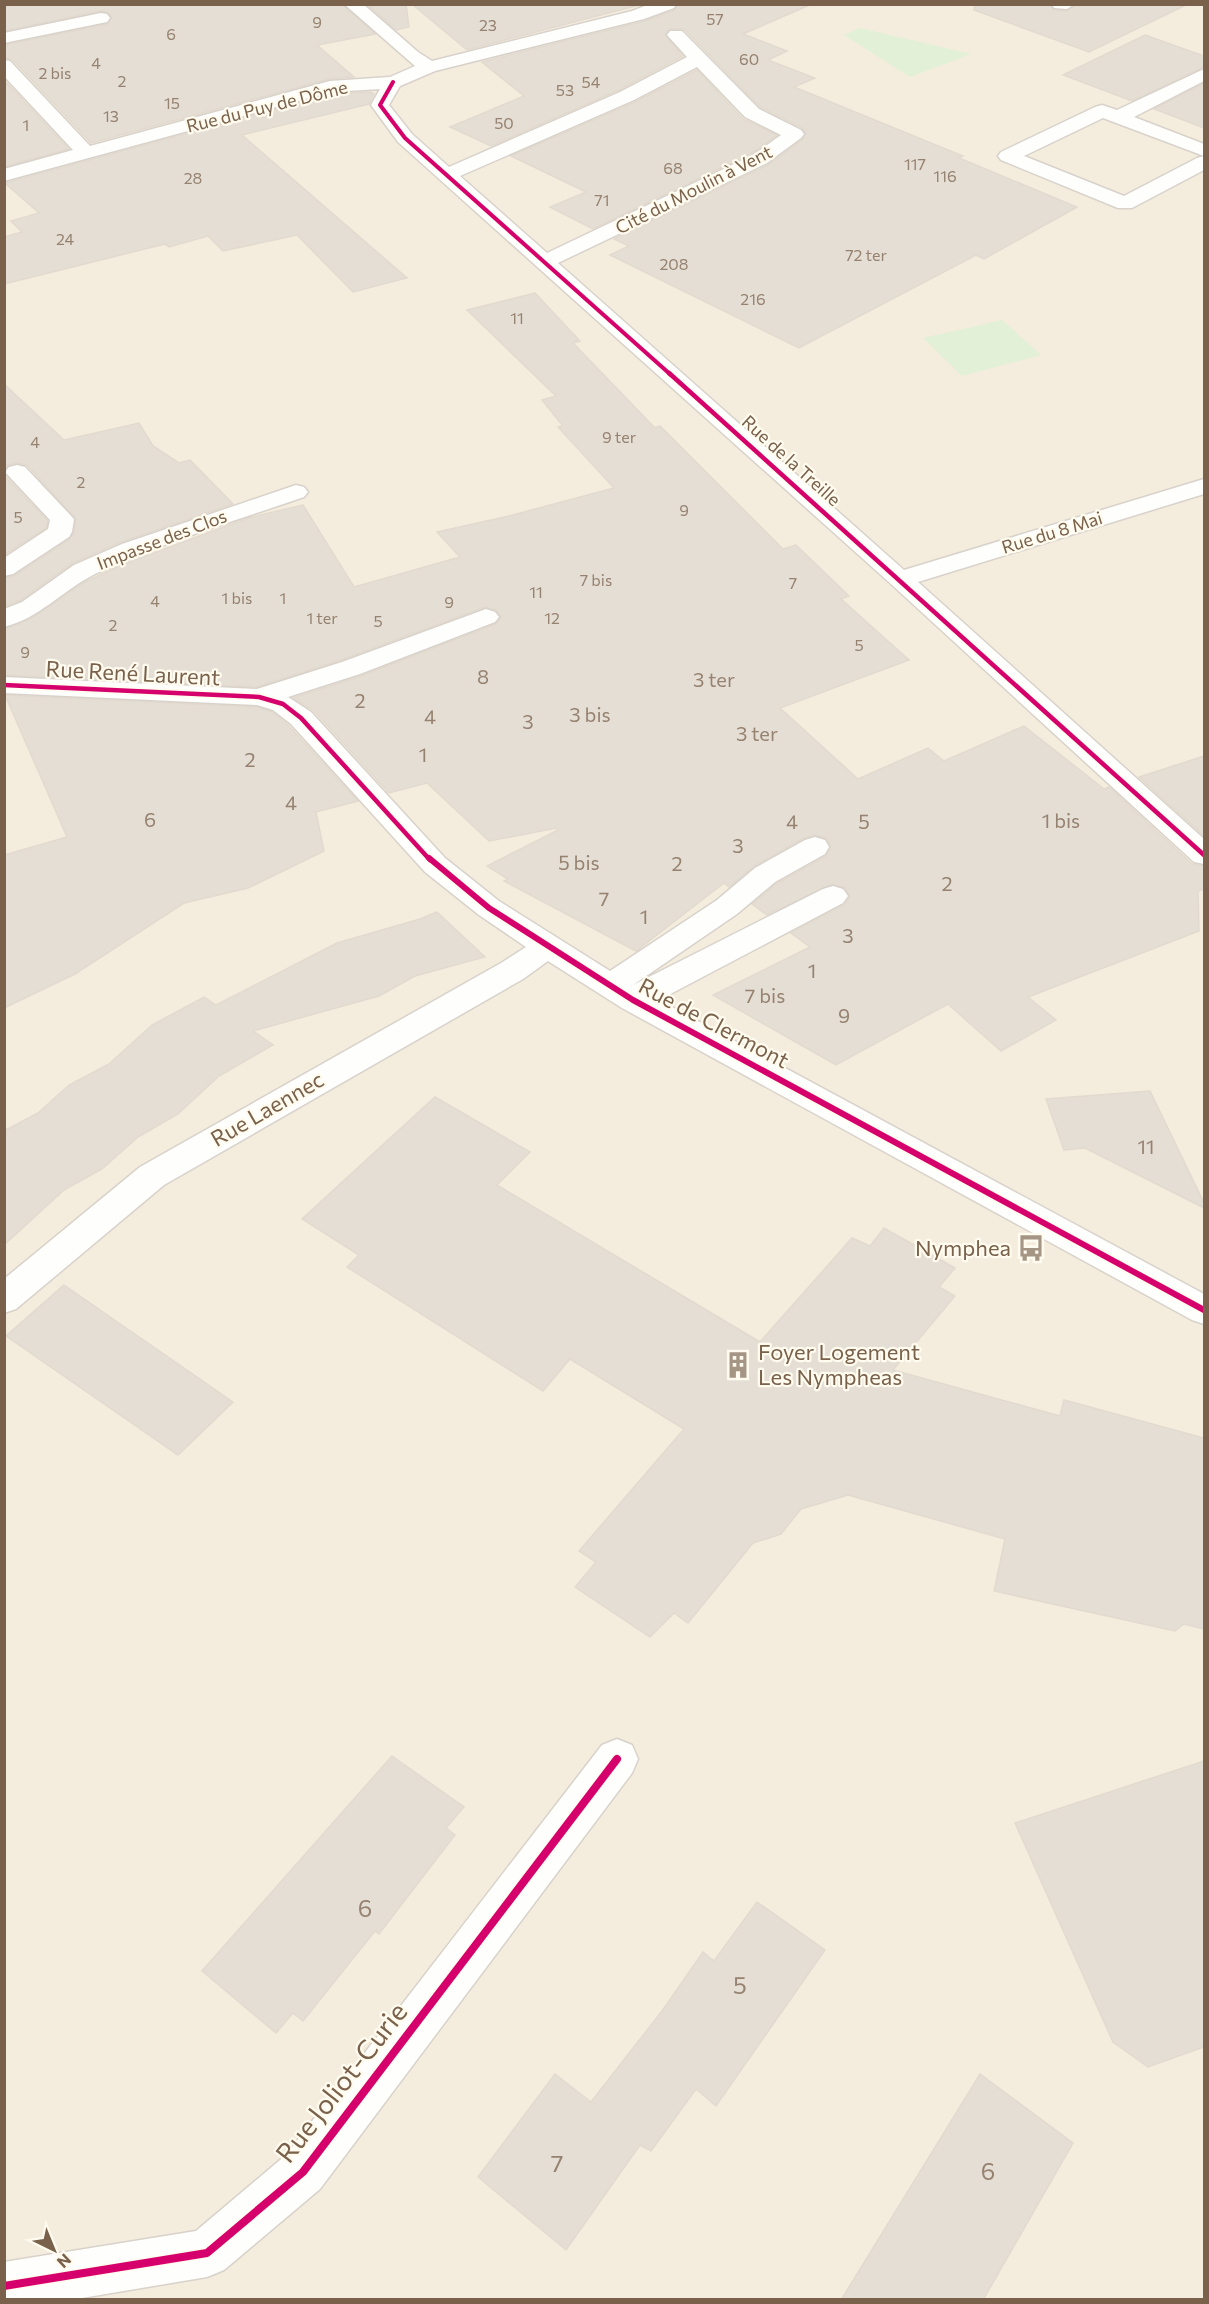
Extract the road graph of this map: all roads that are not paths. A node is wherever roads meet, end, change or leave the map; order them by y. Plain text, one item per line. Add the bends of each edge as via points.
1 (352, 4) edge
2 (668, 4) edge
3 (1060, 4) edge
4 (1067, 4) edge
5 (101, 18) dead end
6 (676, 35) dead end
7 (4, 38) edge
8 (699, 58) junction
9 (4, 65) edge
10 (429, 67) junction
11 (1204, 74) edge
12 (393, 82) junction
13 (1118, 117) junction
14 (86, 153) junction
15 (1204, 160) edge
16 (4, 175) edge
17 (446, 175) junction
18 (542, 261) junction
19 (17, 472) dead end
20 (1204, 486) edge
21 (296, 492) dead end
22 (4, 569) edge
23 (900, 579) junction
24 (486, 617) dead end
25 (4, 619) edge
26 (4, 685) edge
27 (259, 697) junction
28 (814, 847) dead end
29 (1204, 855) edge
30 (833, 896) dead end
31 (548, 947) junction
32 (621, 993) junction
33 (4, 1299) edge
34 (1204, 1310) edge
35 (617, 1759) dead end
36 (4, 2286) edge

1 - 10 street
2 - 10 street, Rue du Puy de Dôme
3 - 4 street
5 - 7 street
6 - 8 street, Cité du Moulin à Vent
8 - 17 street via 627,96
8 - 18 street, Cité du Moulin à Vent via 752,113 794,134 760,159 560,256
9 - 14 street
10 - 12 street, Rue du Puy de Dôme
11 - 13 street
12 - 14 street, Rue du Puy de Dôme via 330,87
12 - 17 street, Rue de la Treille via 380,105 405,138
13 - 15 street
13 - 15 street via 1101,111 1008,156 1125,204
14 - 16 street, Rue du Puy de Dôme
17 - 18 street, Rue de la Treille
18 - 23 street, Rue de la Treille
19 - 22 street via 62,519 60,532
20 - 23 street, Rue du 8 Mai
21 - 25 street, Impasse des Clos via 131,549 83,570 31,607
23 - 29 street, Rue de la Treille
24 - 27 street via 351,668
26 - 27 street, Rue René Laurent
27 - 31 street, Rue de Clermont via 283,704 301,718 435,865 489,908
28 - 32 street via 765,875
30 - 32 street
31 - 32 street, Rue de Clermont
31 - 33 street, Rue Laennec via 152,1176
32 - 34 street, Rue de Clermont
35 - 36 street, Rue Joliot-Curie via 303,2172 207,2253

